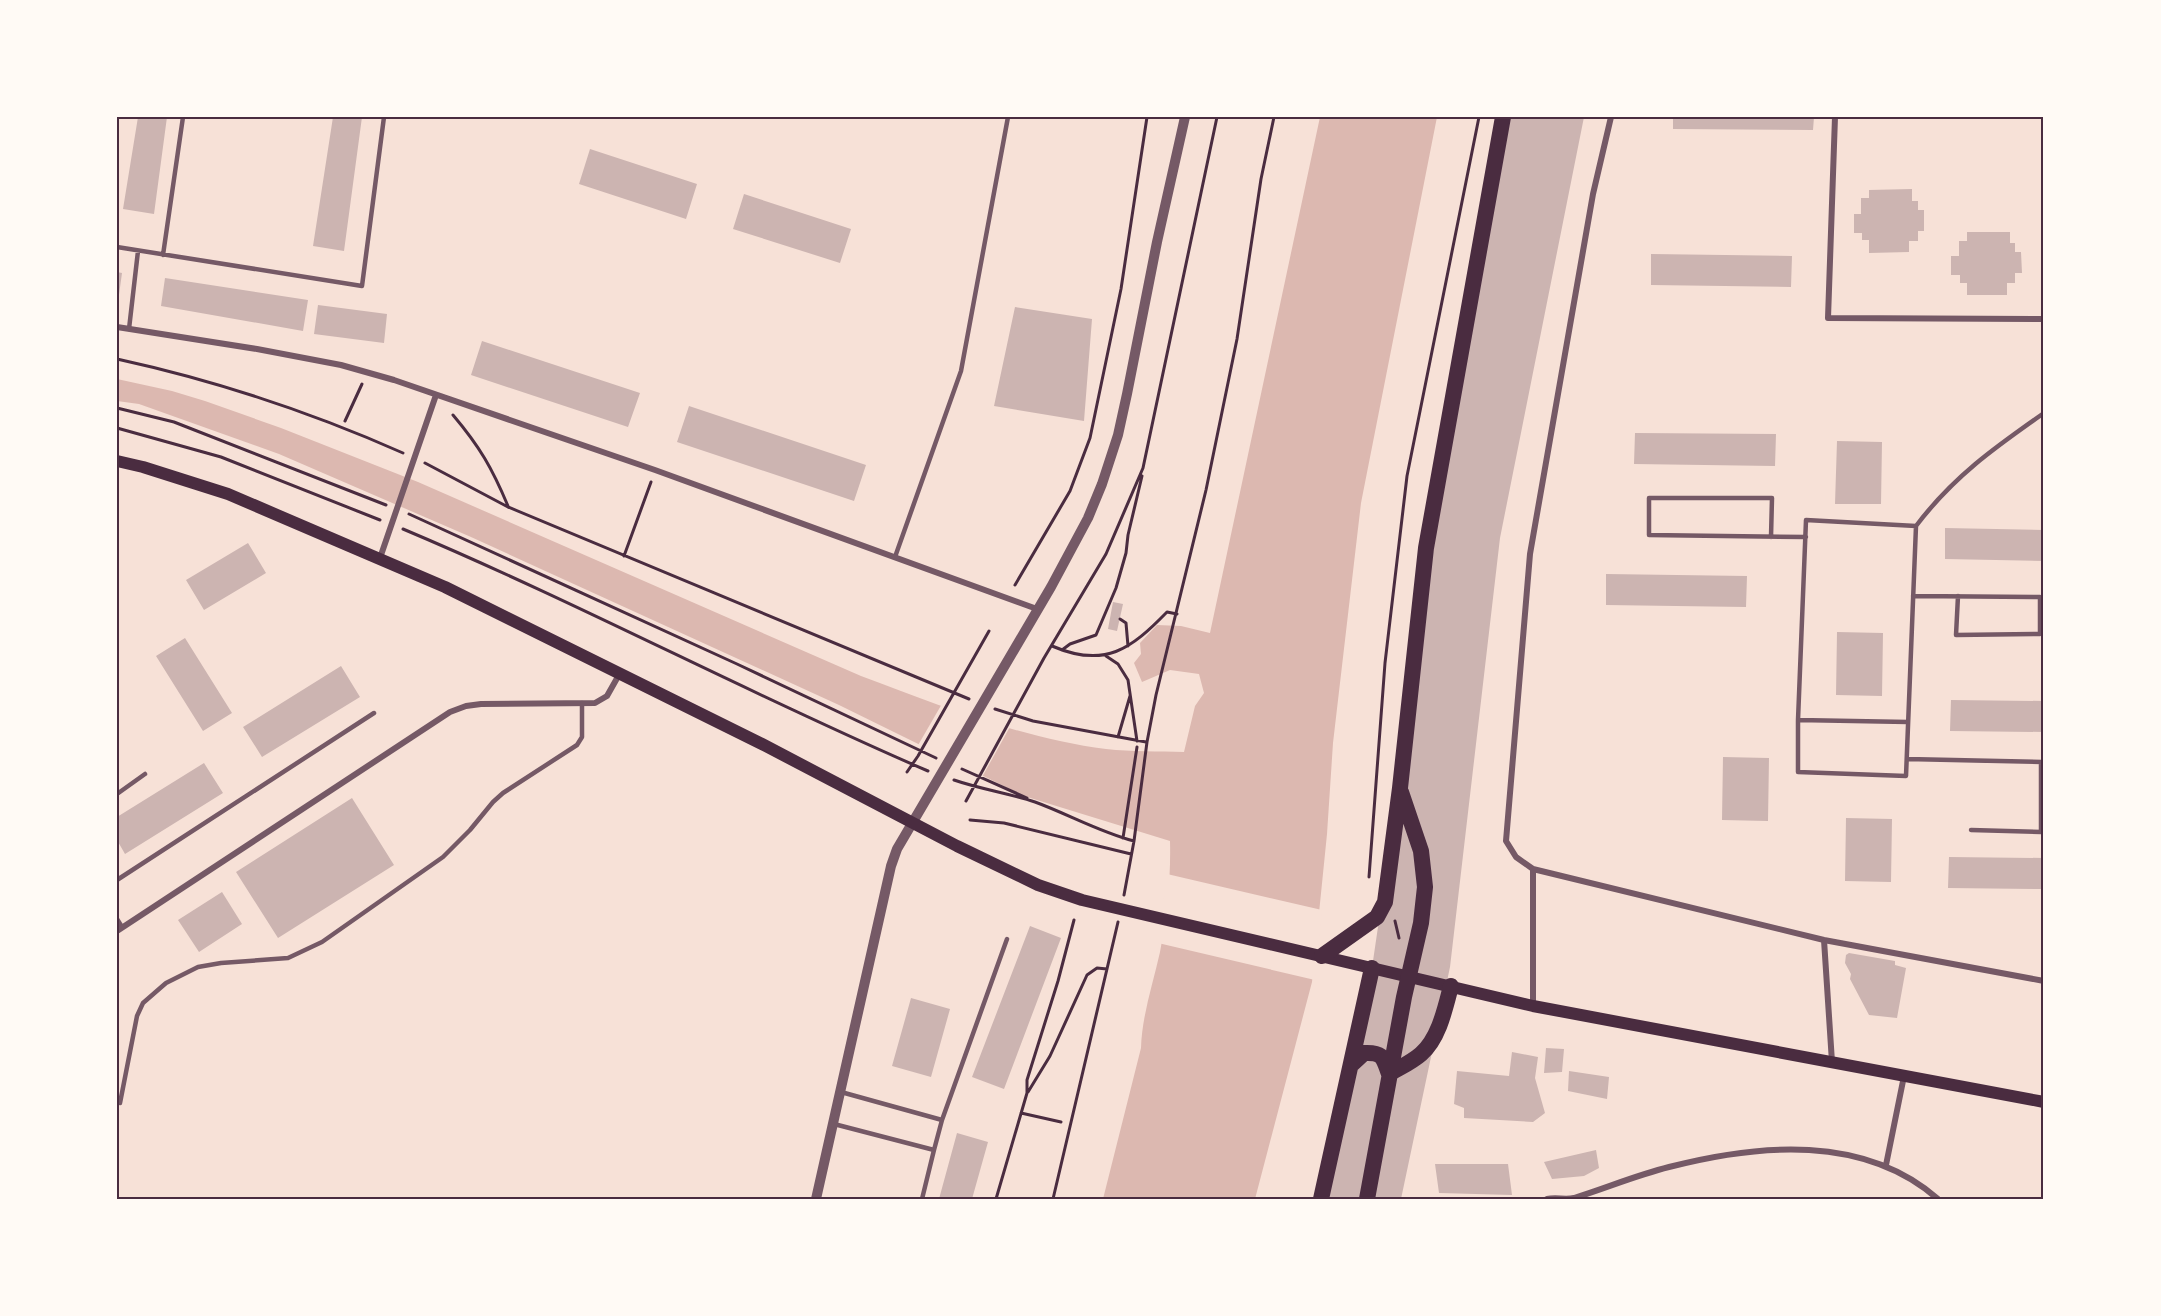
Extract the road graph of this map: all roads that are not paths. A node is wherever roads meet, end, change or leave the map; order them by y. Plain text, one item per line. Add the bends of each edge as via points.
1 (183, 117) edge
2 (384, 117) edge
3 (1008, 117) edge
4 (1185, 117) edge
5 (1503, 117) edge
6 (1611, 117) edge
7 (1835, 117) edge
8 (117, 247) edge
9 (138, 250) junction
10 (164, 255) junction
11 (2044, 319) edge
12 (117, 327) edge
13 (129, 329) junction
14 (436, 395) junction
15 (2044, 413) edge
16 (117, 462) edge
17 (1916, 526) junction
18 (1771, 537) junction
19 (1806, 537) junction
20 (895, 557) junction
21 (380, 558) junction
22 (1913, 596) junction
23 (1958, 596) junction
24 (1037, 609) junction
25 (620, 673) junction
26 (582, 704) junction
27 (374, 713) dead end
28 (1798, 720) junction
29 (1908, 722) junction
30 (1907, 759) junction
31 (2043, 762) edge
32 (145, 774) dead end
33 (117, 794) edge
34 (1402, 795) junction
35 (911, 823) junction
36 (1971, 830) dead end
37 (1533, 869) junction
38 (117, 880) edge
39 (117, 919) edge
40 (120, 929) edge
41 (1007, 939) dead end
42 (1824, 940) junction
43 (1322, 956) junction
44 (1372, 968) junction
45 (1405, 975) junction
46 (2044, 981) edge
47 (1451, 986) junction
48 (1533, 1005) junction
49 (1832, 1062) junction
50 (1351, 1065) junction
51 (1389, 1074) junction
52 (1904, 1076) junction
53 (840, 1092) junction
54 (2044, 1102) edge
55 (120, 1103) dead end
56 (942, 1120) junction
57 (832, 1124) junction
58 (934, 1150) junction
59 (1886, 1165) junction
60 (816, 1199) edge
61 (922, 1199) edge
62 (1321, 1199) edge
63 (1367, 1199) edge
64 (1547, 1199) edge
65 (1570, 1199) edge
66 (1938, 1199) edge

1 - 10 lane
2 - 10 lane via 362,286
3 - 20 lane via 961,371
4 - 24 street via 1111,458 1088,518
5 - 34 highway via 1426,548
6 - 37 street via 1593,194 1530,554 1506,841 1516,857
7 - 11 street via 1828,318
8 - 9 lane
9 - 10 lane
9 - 13 lane
12 - 13 street
13 - 14 street via 330,363
14 - 20 street
14 - 21 street
15 - 17 lane via 1987,452 1936,499
16 - 21 main road via 228,494
17 - 19 lane via 1806,520
17 - 22 lane
18 - 18 lane via 1648,535 1648,498 1772,498
18 - 19 lane
19 - 28 lane
20 - 24 street
21 - 25 main road
22 - 23 lane
22 - 29 lane
23 - 23 lane via 2040,597 2040,634 1956,635
24 - 35 street
25 - 26 street via 603,699
25 - 35 main road
26 - 40 street via 481,704 450,712
26 - 55 lane via 582,737 577,746 503,793 443,856 322,942 288,958 198,967 171,980 143,1003 136,1016
27 - 38 lane
28 - 29 lane
28 - 30 lane via 1798,772 1906,776
29 - 30 lane
30 - 31 lane
31 - 36 lane via 2041,832
32 - 33 lane
34 - 43 highway via 1385,902 1377,917
34 - 45 highway via 1421,851 1425,887 1421,923
35 - 43 main road via 1038,885 1089,902
35 - 53 street via 891,866
37 - 42 street
37 - 48 street
39 - 40 lane
41 - 56 lane
42 - 46 street
42 - 49 street
43 - 44 main road
44 - 45 main road
44 - 50 highway
45 - 47 main road
45 - 51 highway
47 - 48 main road
47 - 51 highway via 1432,1042 1420,1056
48 - 49 main road
49 - 52 main road
50 - 51 highway via 1365,1053 1376,1052 1383,1057
50 - 62 highway
51 - 63 highway
52 - 54 main road
52 - 59 street
53 - 56 lane
53 - 57 street
56 - 58 lane
57 - 58 lane
57 - 60 street
58 - 61 lane
59 - 65 street via 1844,1153 1799,1149 1753,1152 1668,1167
59 - 66 street
64 - 65 street

